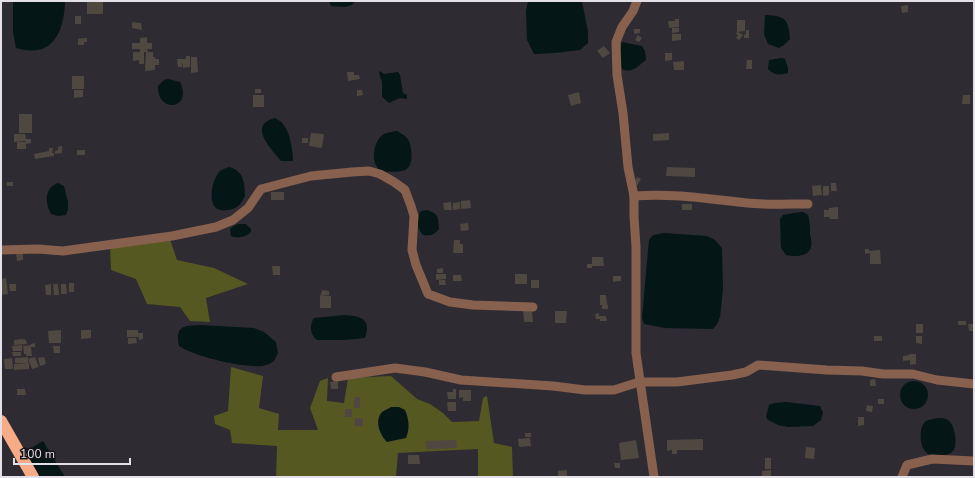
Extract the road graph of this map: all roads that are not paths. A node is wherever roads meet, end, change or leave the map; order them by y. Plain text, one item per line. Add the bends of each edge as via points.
1 (637, 1) edge
2 (634, 196) junction
3 (808, 204) dead end
4 (1, 250) edge
5 (533, 307) dead end
6 (336, 377) dead end
7 (639, 382) junction
8 (974, 384) edge
9 (1, 421) edge
10 (974, 461) edge
11 (32, 477) edge
12 (654, 477) edge
13 (902, 477) edge

1 - 2 street via 616,42 617,75 628,168
2 - 3 street via 655,194 748,203
2 - 7 street via 636,353
4 - 5 street via 70,250 172,236 216,227 233,220 248,208 261,189 311,176 370,171 380,174 405,190 414,216 412,250 428,294 450,302 473,305
6 - 7 street via 395,368 461,380 585,390 614,390
7 - 8 street via 678,382 732,376 758,365 913,374 937,380
7 - 12 street
9 - 11 highway
10 - 13 street via 932,459 907,465

